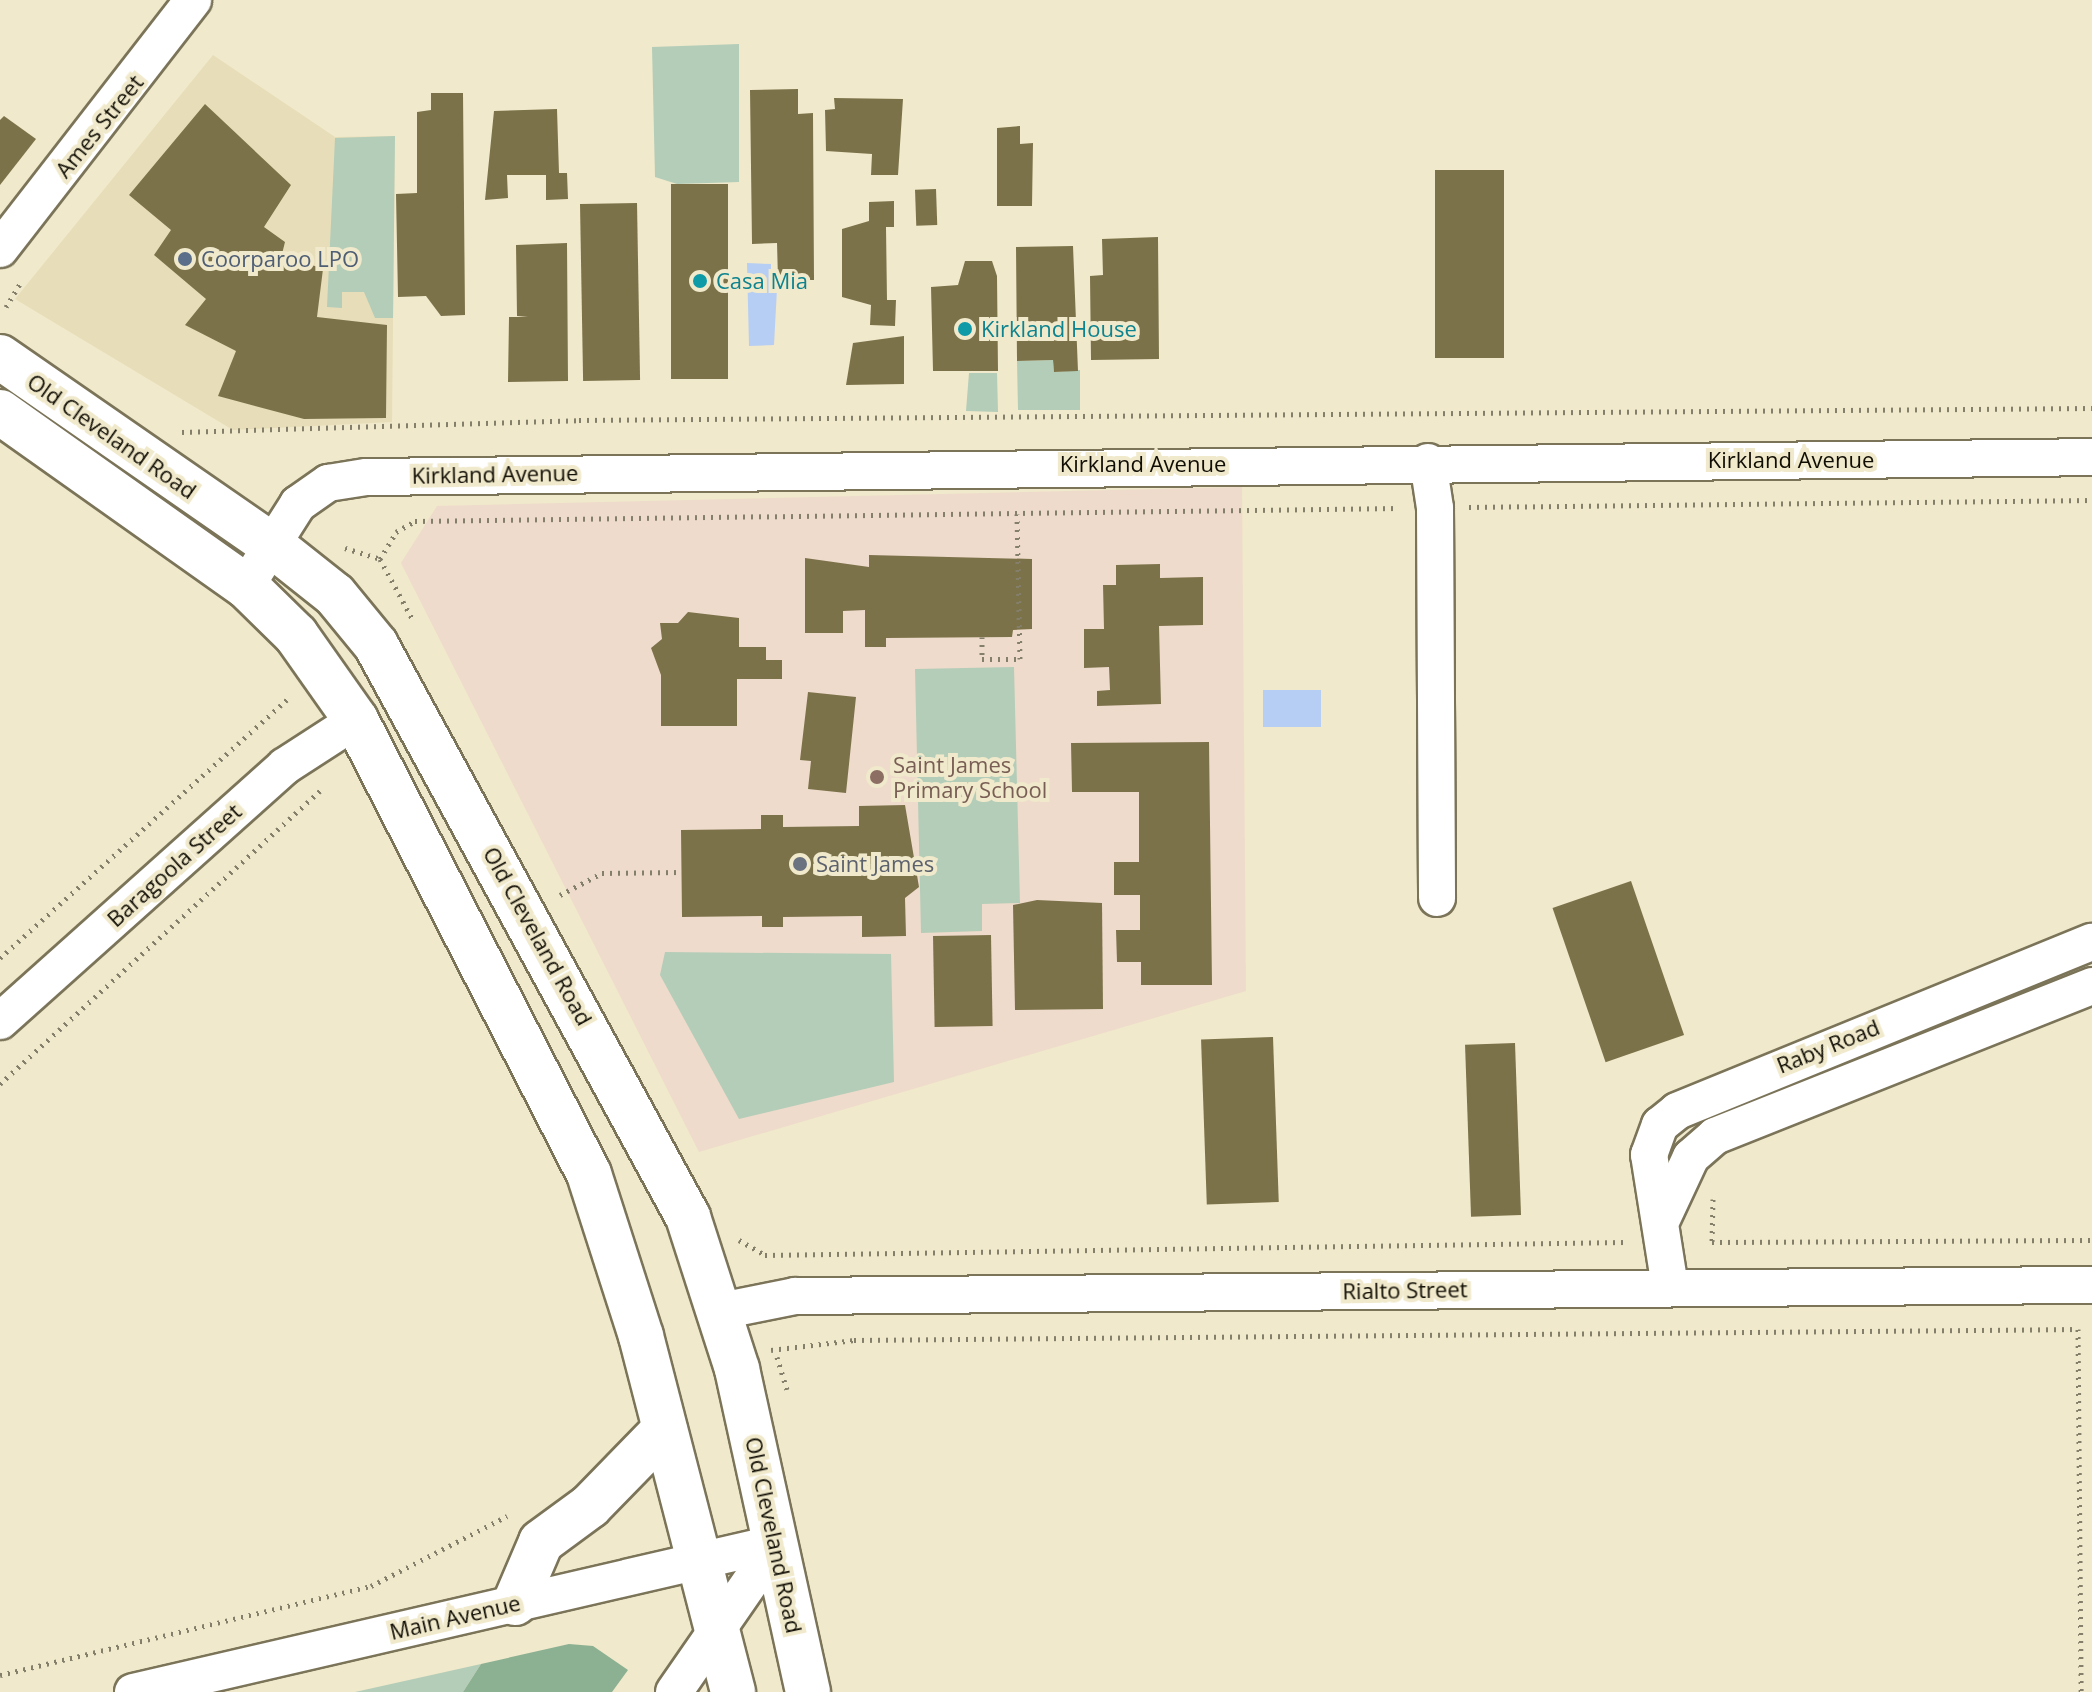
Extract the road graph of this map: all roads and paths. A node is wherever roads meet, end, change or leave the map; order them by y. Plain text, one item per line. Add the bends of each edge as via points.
1 (193, 0) edge
2 (0, 249) edge
3 (0, 357) edge
4 (2092, 408) edge
5 (0, 412) edge
6 (174, 433) dead end
7 (2092, 457) edge
8 (1428, 462) junction
9 (2092, 500) edge
10 (1435, 508) junction
11 (1017, 514) junction
12 (272, 545) junction
13 (380, 559) dead end
14 (246, 586) junction
15 (982, 637) dead end
16 (289, 698) dead end
17 (356, 720) junction
18 (334, 777) dead end
19 (681, 872) dead end
20 (559, 895) dead end
21 (1437, 898) dead end
22 (2092, 942) edge
23 (0, 958) edge
24 (2092, 986) edge
25 (0, 1021) edge
26 (0, 1084) edge
27 (1713, 1195) dead end
28 (1663, 1217) junction
29 (1626, 1227) dead end
30 (734, 1237) dead end
31 (2092, 1240) edge
32 (2092, 1285) edge
33 (1670, 1287) junction
34 (720, 1311) junction
35 (789, 1407) dead end
36 (665, 1429) junction
37 (517, 1512) dead end
38 (777, 1543) junction
39 (698, 1560) junction
40 (515, 1603) junction
41 (717, 1638) junction
42 (0, 1675) edge
43 (135, 1692) edge
44 (674, 1692) edge
45 (733, 1692) edge
46 (808, 1692) edge
47 (2081, 1692) edge

1 - 2 street, Ames Street
3 - 12 highway, Old Cleveland Road
4 - 6 path via 579,420
5 - 14 highway, Old Cleveland Road
7 - 8 street, Kirkland Avenue
8 - 10 street
8 - 12 street, Kirkland Avenue via 367,477 318,488
9 - 10 path
10 - 11 path
10 - 21 street
11 - 13 path via 415,521 396,532
11 - 15 path via 1020,659 982,659
12 - 14 street, Kirkland Avenue
12 - 34 highway, Old Cleveland Road via 359,620 398,683 660,1156
14 - 17 highway, Old Cleveland Road via 305,647
16 - 23 path
17 - 25 street, Baragoola Street via 267,782
17 - 36 highway, Old Cleveland Road via 589,1174
18 - 26 path
19 - 20 path via 602,873
22 - 28 street, Raby Road via 1677,1111 1660,1125 1649,1155
24 - 28 street, Raby Road via 1715,1136 1691,1157
27 - 31 path via 1712,1242
28 - 33 street, Raby Road
29 - 30 path via 1626,1242 765,1255
32 - 33 street, Rialto Street
33 - 34 street, Rialto Street via 795,1296
34 - 38 highway, Old Cleveland Road
35 - 47 path via 783,1364 771,1350 854,1340 2078,1329
36 - 39 highway, Old Cleveland Road
36 - 40 highway via 590,1506 541,1542
37 - 42 path via 371,1586
38 - 39 street, Main Avenue
38 - 41 street
38 - 46 highway, Old Cleveland Road
39 - 40 street, Main Avenue
39 - 41 highway, Old Cleveland Road
40 - 43 street, Main Avenue
41 - 44 street
41 - 45 highway, Old Cleveland Road

